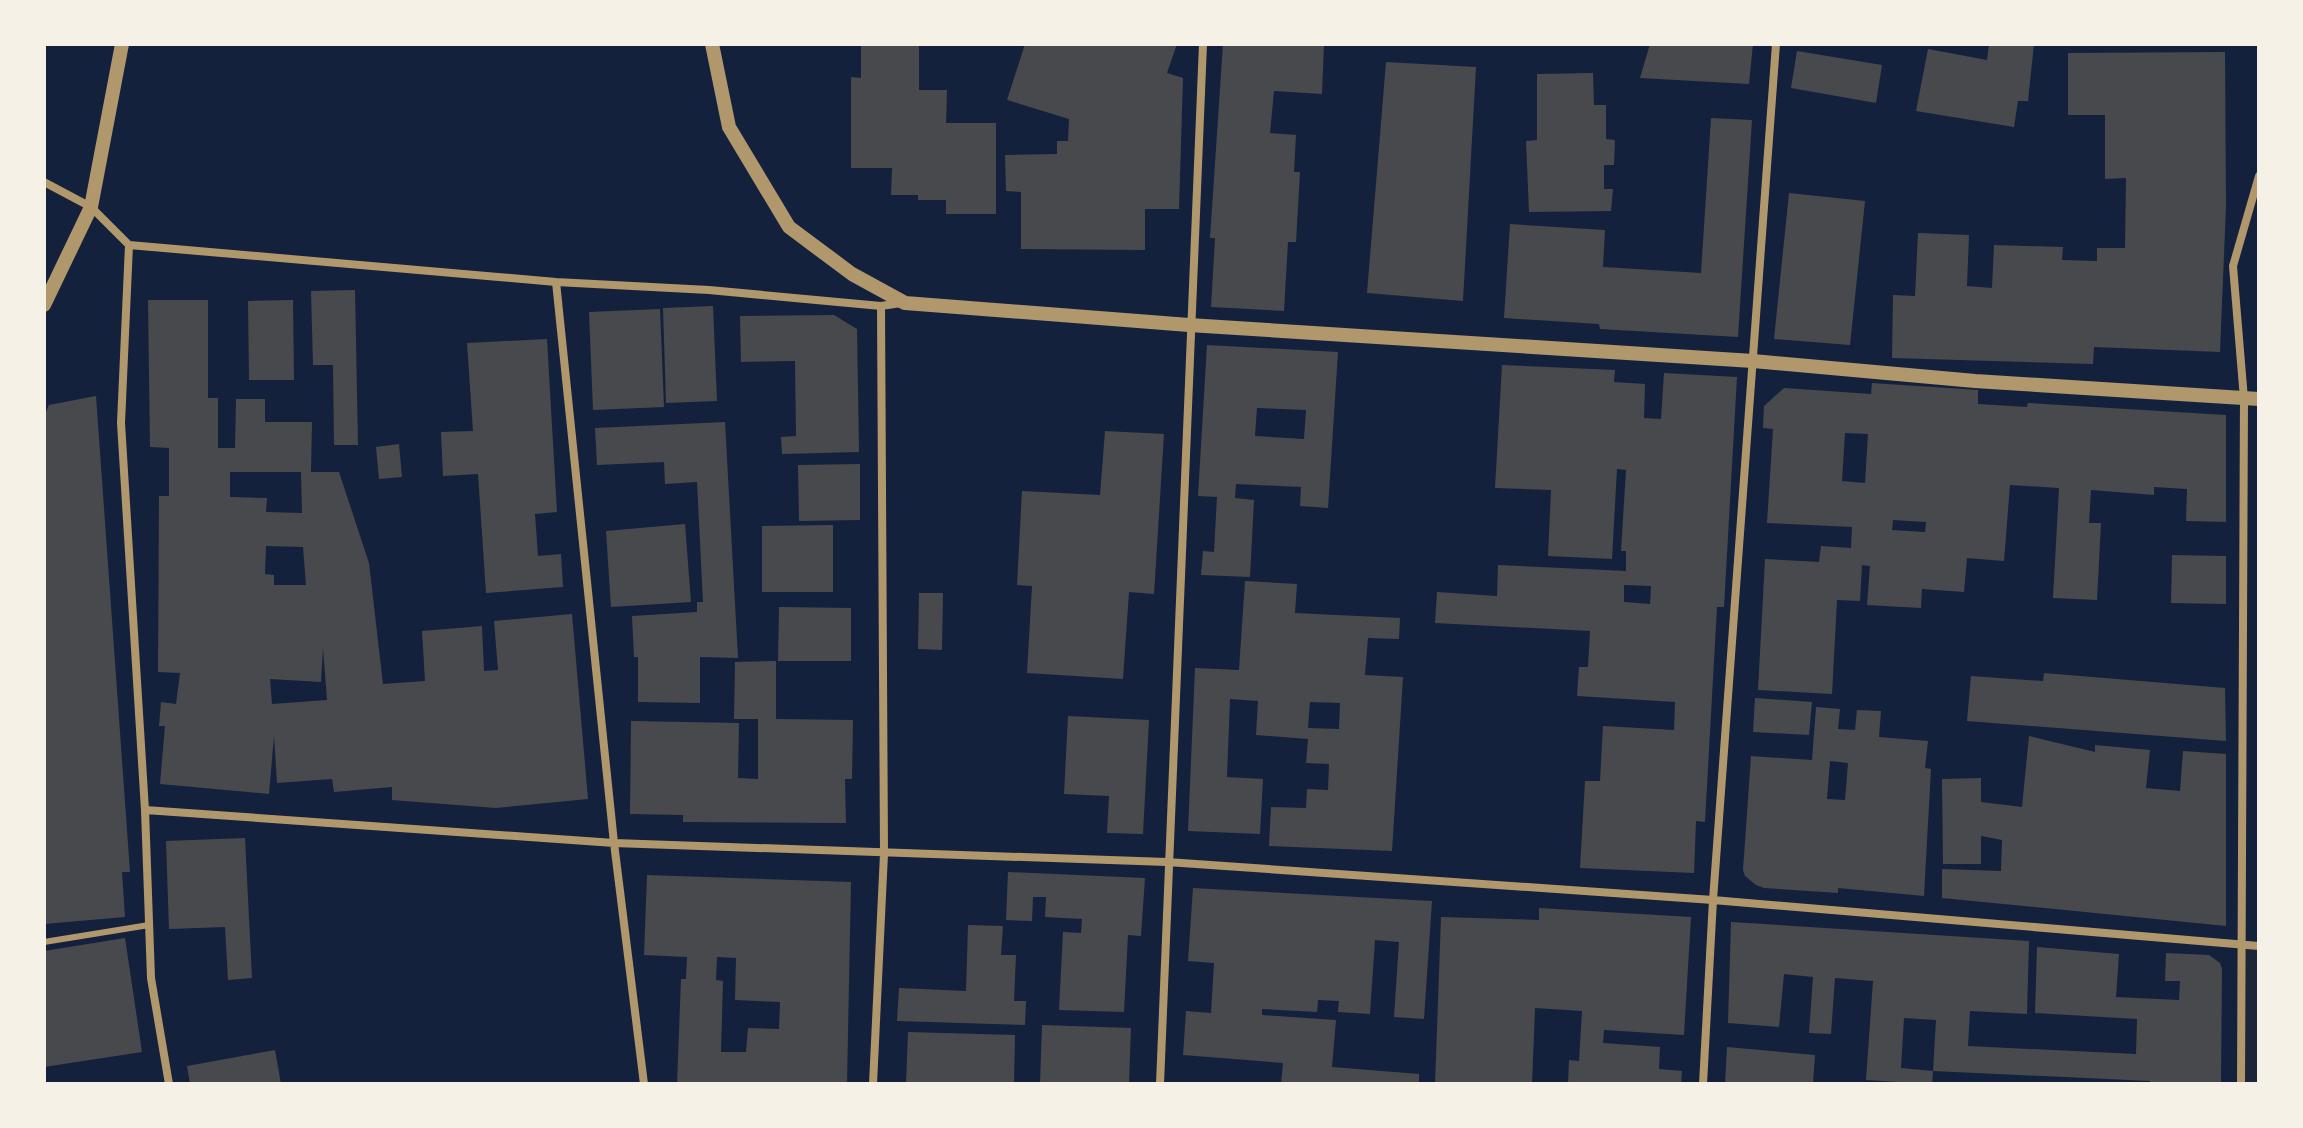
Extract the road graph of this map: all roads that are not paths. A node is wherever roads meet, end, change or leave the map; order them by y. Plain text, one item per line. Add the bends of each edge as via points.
1 (122, 44) edge
2 (712, 44) edge
3 (1203, 44) edge
4 (1776, 44) edge
5 (2259, 176) edge
6 (44, 182) edge
7 (91, 207) junction
8 (129, 245) junction
9 (556, 282) junction
10 (905, 303) junction
11 (44, 305) edge
12 (881, 306) junction
13 (1189, 325) junction
14 (1753, 361) junction
15 (2252, 399) edge
16 (145, 810) junction
17 (614, 843) junction
18 (884, 854) junction
19 (1167, 862) junction
20 (1713, 900) junction
21 (149, 925) junction
22 (44, 942) edge
23 (2241, 945) junction
24 (2259, 946) edge
25 (169, 1084) edge
26 (644, 1084) edge
27 (873, 1084) edge
28 (1160, 1084) edge
29 (1703, 1084) edge
30 (2241, 1084) edge

1 - 7 street
2 - 10 street via 729,127 789,227 852,274
3 - 13 street
4 - 14 street
5 - 15 street via 2233,266
6 - 7 street
7 - 8 street
7 - 11 street
8 - 9 street
8 - 16 street via 121,423
9 - 12 street
9 - 17 street
10 - 12 street
10 - 13 street
12 - 18 street
13 - 14 street
13 - 19 street
14 - 15 street
14 - 20 street
15 - 23 street
16 - 17 street
16 - 21 street
17 - 18 street
17 - 26 street
18 - 19 street
18 - 27 street
19 - 20 street
19 - 28 street
20 - 23 street
20 - 29 street
21 - 22 lane
21 - 25 street via 151,978
23 - 24 street
23 - 30 street

